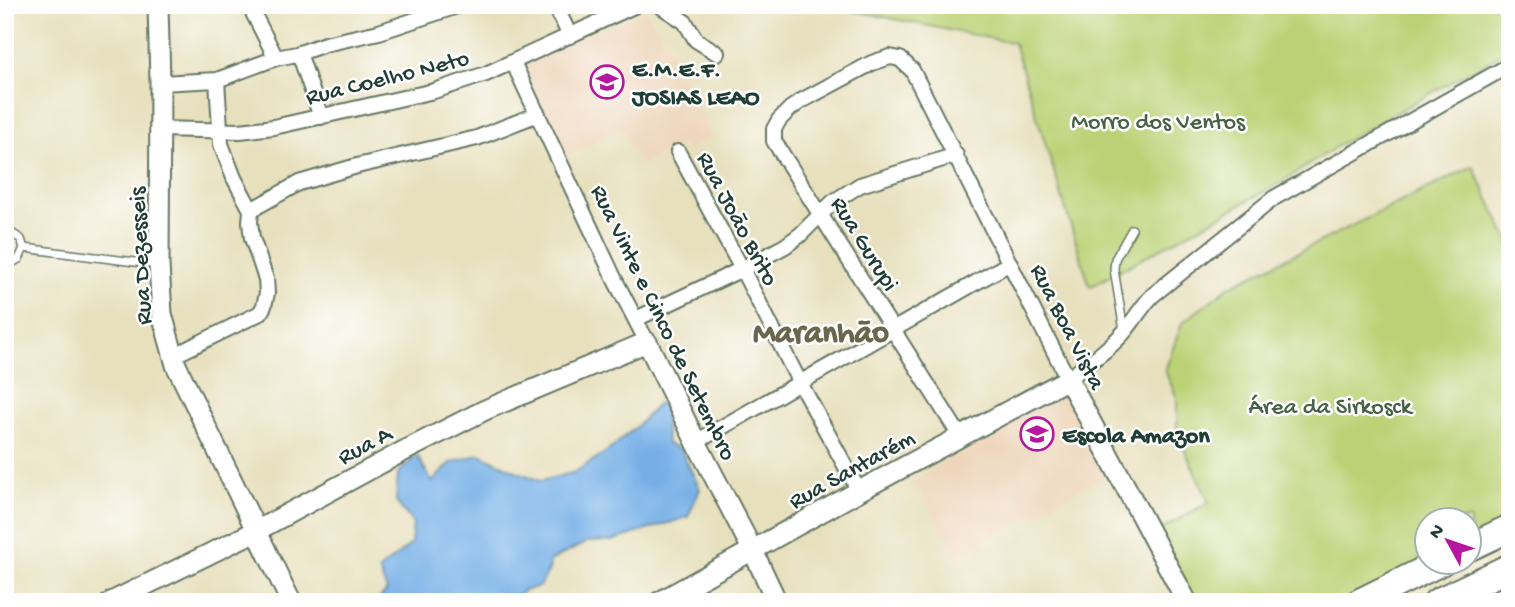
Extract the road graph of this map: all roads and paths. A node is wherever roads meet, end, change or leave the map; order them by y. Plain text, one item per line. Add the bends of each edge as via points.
1 (158, 5) edge
2 (249, 5) edge
3 (460, 5) edge
4 (555, 5) edge
5 (636, 5) edge
6 (659, 5) edge
7 (570, 36) junction
8 (717, 52) dead end
9 (299, 54) junction
10 (276, 58) junction
11 (513, 61) junction
12 (1510, 65) edge
13 (217, 80) junction
14 (160, 83) junction
15 (538, 114) junction
16 (321, 117) junction
17 (159, 129) junction
18 (219, 130) junction
19 (777, 146) joint
20 (678, 152) dead end
21 (956, 155) junction
22 (251, 210) junction
23 (821, 215) junction
24 (5, 229) edge
25 (1132, 229) dead end
26 (24, 248) junction
27 (1010, 263) junction
28 (159, 265) junction
29 (5, 267) edge
30 (742, 269) junction
31 (636, 319) junction
32 (894, 330) junction
33 (1124, 332) junction
34 (647, 342) junction
35 (173, 356) junction
36 (1068, 379) junction
37 (800, 383) junction
38 (960, 436) junction
39 (696, 442) junction
40 (859, 491) junction
41 (1510, 528) edge
42 (256, 531) junction
43 (1484, 540) edge
44 (753, 551) junction
45 (1510, 567) edge
46 (1414, 575) edge
47 (111, 602) edge
48 (291, 602) edge
49 (659, 602) edge
50 (777, 602) edge
51 (1187, 602) edge
52 (1360, 602) edge
53 (1437, 602) edge

1 - 14 street, Rua Dezesseis
2 - 10 street
3 - 9 street
4 - 7 street
5 - 7 street, Rua Coelho Neto
6 - 8 street via 685,22 696,40
7 - 11 street, Rua Coelho Neto
9 - 10 street
9 - 16 street
10 - 13 street
11 - 15 street, Rua Vinte e Cinco de Setembro
11 - 16 street, Rua Coelho Neto via 434,91
12 - 33 street via 1273,198 1153,295
13 - 14 street
13 - 18 street
14 - 17 street, Rua Dezesseis
15 - 22 street via 477,138 299,183
15 - 31 street, Rua Vinte e Cinco de Setembro
16 - 18 street, Rua Coelho Neto via 274,127
17 - 18 street, Rua Coelho Neto
17 - 28 street, Rua Dezesseis
18 - 22 street via 225,157
19 - 21 street, Rua Boa Vista via 773,136 779,120 801,101 890,57 912,70
19 - 23 street, Rua Gurupi
20 - 30 street, Rua João Brito
21 - 23 street via 860,185
21 - 27 street, Rua Boa Vista
22 - 35 street via 252,238 267,293 264,306 248,320
23 - 30 street via 785,246
23 - 32 street, Rua Gurupi
24 - 26 lane via 21,239
25 - 33 lane via 1114,269
26 - 28 lane
26 - 29 lane via 19,259
27 - 32 street
27 - 36 street, Rua Boa Vista
28 - 35 street, Rua Dezesseis via 162,314
30 - 31 street
30 - 37 street, Rua João Brito
31 - 34 street, Rua Vinte e Cinco de Setembro
32 - 37 street
32 - 38 street, Rua Gurupi
33 - 36 street
34 - 39 street, Rua Vinte e Cinco de Setembro
34 - 42 street, Rua A via 485,410
35 - 42 street, Rua Dezesseis
36 - 38 street, Rua Santarém
36 - 51 street, Rua Boa Vista
37 - 39 street
37 - 40 street, Rua João Brito
38 - 40 street, Rua Santarém
39 - 44 street, Rua Vinte e Cinco de Setembro
40 - 44 street, Rua Santarém
41 - 43 highway
42 - 47 street, Rua A
42 - 48 street, Rua Dezesseis
44 - 49 street, Rua Santarém
44 - 50 street, Rua Vinte e Cinco de Setembro
45 - 53 highway via 1473,590
46 - 52 highway

